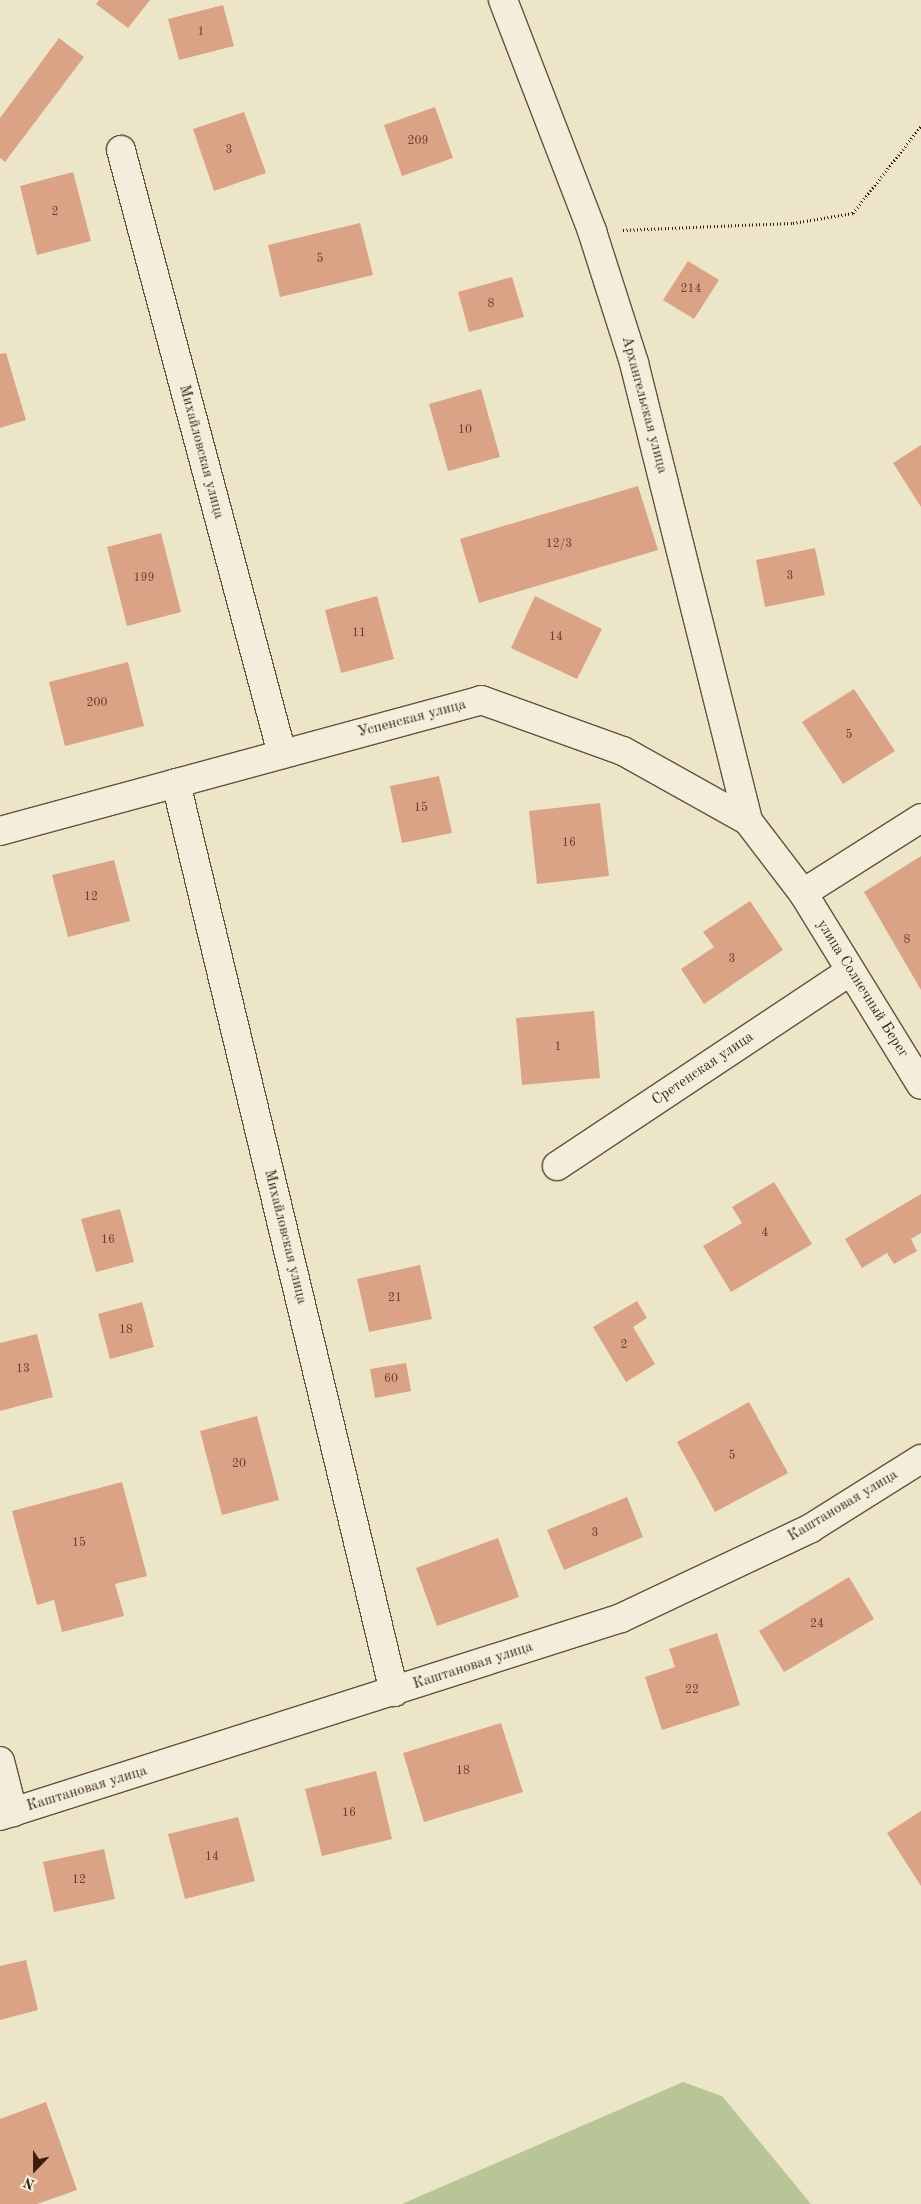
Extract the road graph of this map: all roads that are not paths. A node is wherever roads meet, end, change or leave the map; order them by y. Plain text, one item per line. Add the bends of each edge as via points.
1 (503, 0) edge
2 (121, 150) dead end
3 (282, 754) junction
4 (176, 783) junction
5 (921, 818) edge
6 (748, 821) junction
7 (0, 831) edge
8 (803, 893) junction
9 (849, 972) junction
10 (921, 1085) edge
11 (557, 1166) dead end
12 (921, 1459) edge
13 (394, 1692) junction
14 (0, 1760) edge
15 (6, 1814) edge

1 - 6 street, Архангельская улица via 592,231 634,362
2 - 3 street, Михайловская улица
3 - 4 street, Успенская улица
3 - 6 street, Успенская улица via 481,700 623,751
4 - 7 street, Успенская улица
4 - 13 street, Михайловская улица
5 - 8 street
6 - 8 street, Успенская улица
8 - 9 street, улица Солнечный Берег
9 - 10 street, улица Солнечный Берег
9 - 11 street, Сретенская улица
12 - 13 street, Каштановая улица via 811,1528 621,1618
13 - 15 street, Каштановая улица
14 - 15 street

